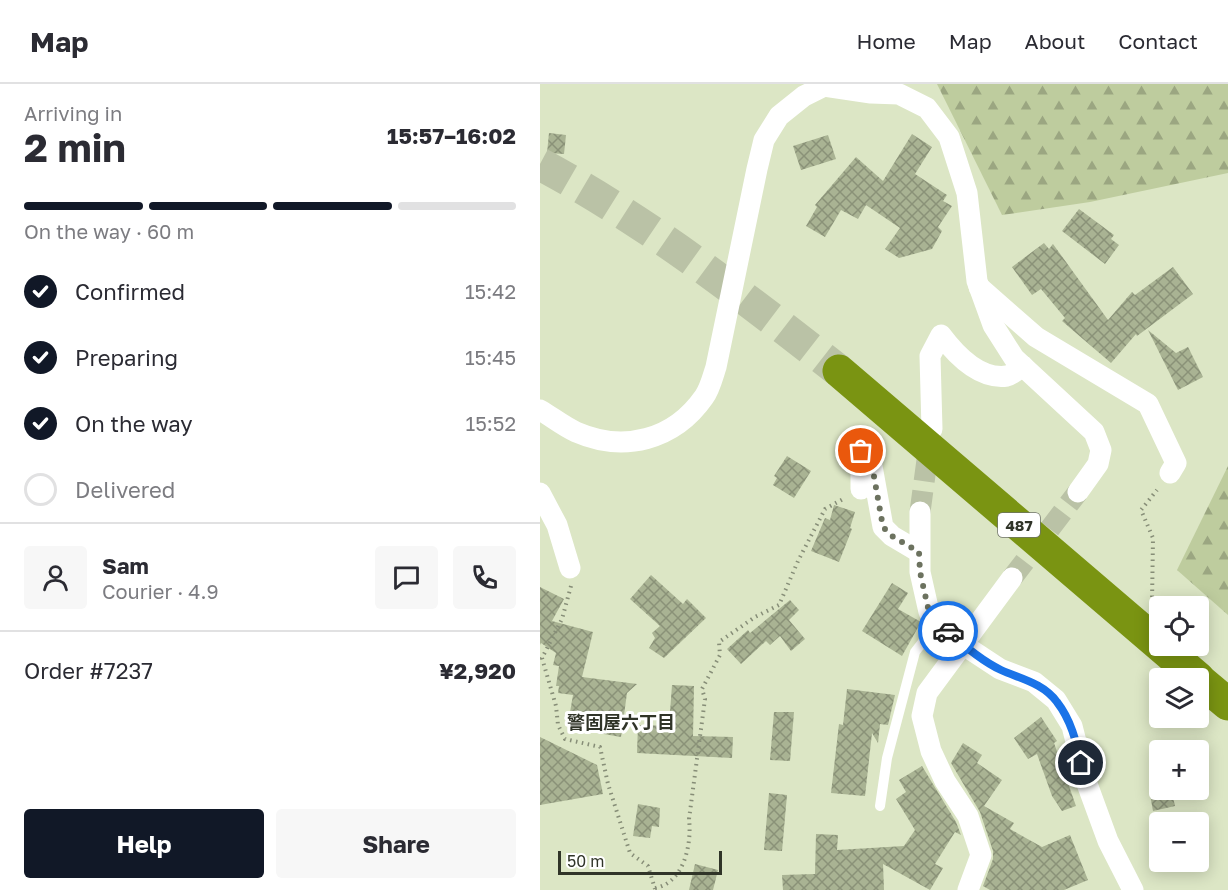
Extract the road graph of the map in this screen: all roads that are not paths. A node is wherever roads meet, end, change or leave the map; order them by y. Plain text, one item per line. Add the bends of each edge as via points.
1 (979, 286) junction
2 (1023, 366) junction
3 (839, 371) tunnel mouth
4 (540, 410) edge
5 (932, 429) tunnel mouth
6 (1170, 473) road end
7 (861, 489) road end
8 (1078, 492) tunnel mouth
9 (540, 493) edge
10 (920, 512) tunnel mouth
11 (919, 552) junction
12 (570, 568) road end
13 (1012, 578) tunnel mouth
14 (939, 621) junction
15 (962, 644) junction
16 (1186, 668) edge
17 (1209, 688) edge
18 (1228, 704) edge
19 (880, 806) dead end
20 (968, 890) edge
21 (1133, 890) edge

1 - 2 street via 993,326
1 - 4 street via 967,193 949,137 927,108 899,94 824,86 779,116 764,140 716,367 705,396 682,422 649,440 610,443 575,432
1 - 6 street via 1036,337 1148,404 1176,463
2 - 5 street via 1008,376 984,374 956,355 941,335 930,356
2 - 8 street via 1094,432 1101,450 1098,464
3 - 16 highway, 487
7 - 11 street via 861,451 870,454 883,527
9 - 12 street via 557,525
10 - 11 street
11 - 14 street via 929,612
13 - 15 street
14 - 15 street
14 - 19 lane via 915,652 887,758
15 - 20 street via 927,693 922,716 931,752 968,816 981,855
15 - 21 street via 1000,669 1034,682 1056,700 1072,726 1108,841
17 - 18 highway, 487

